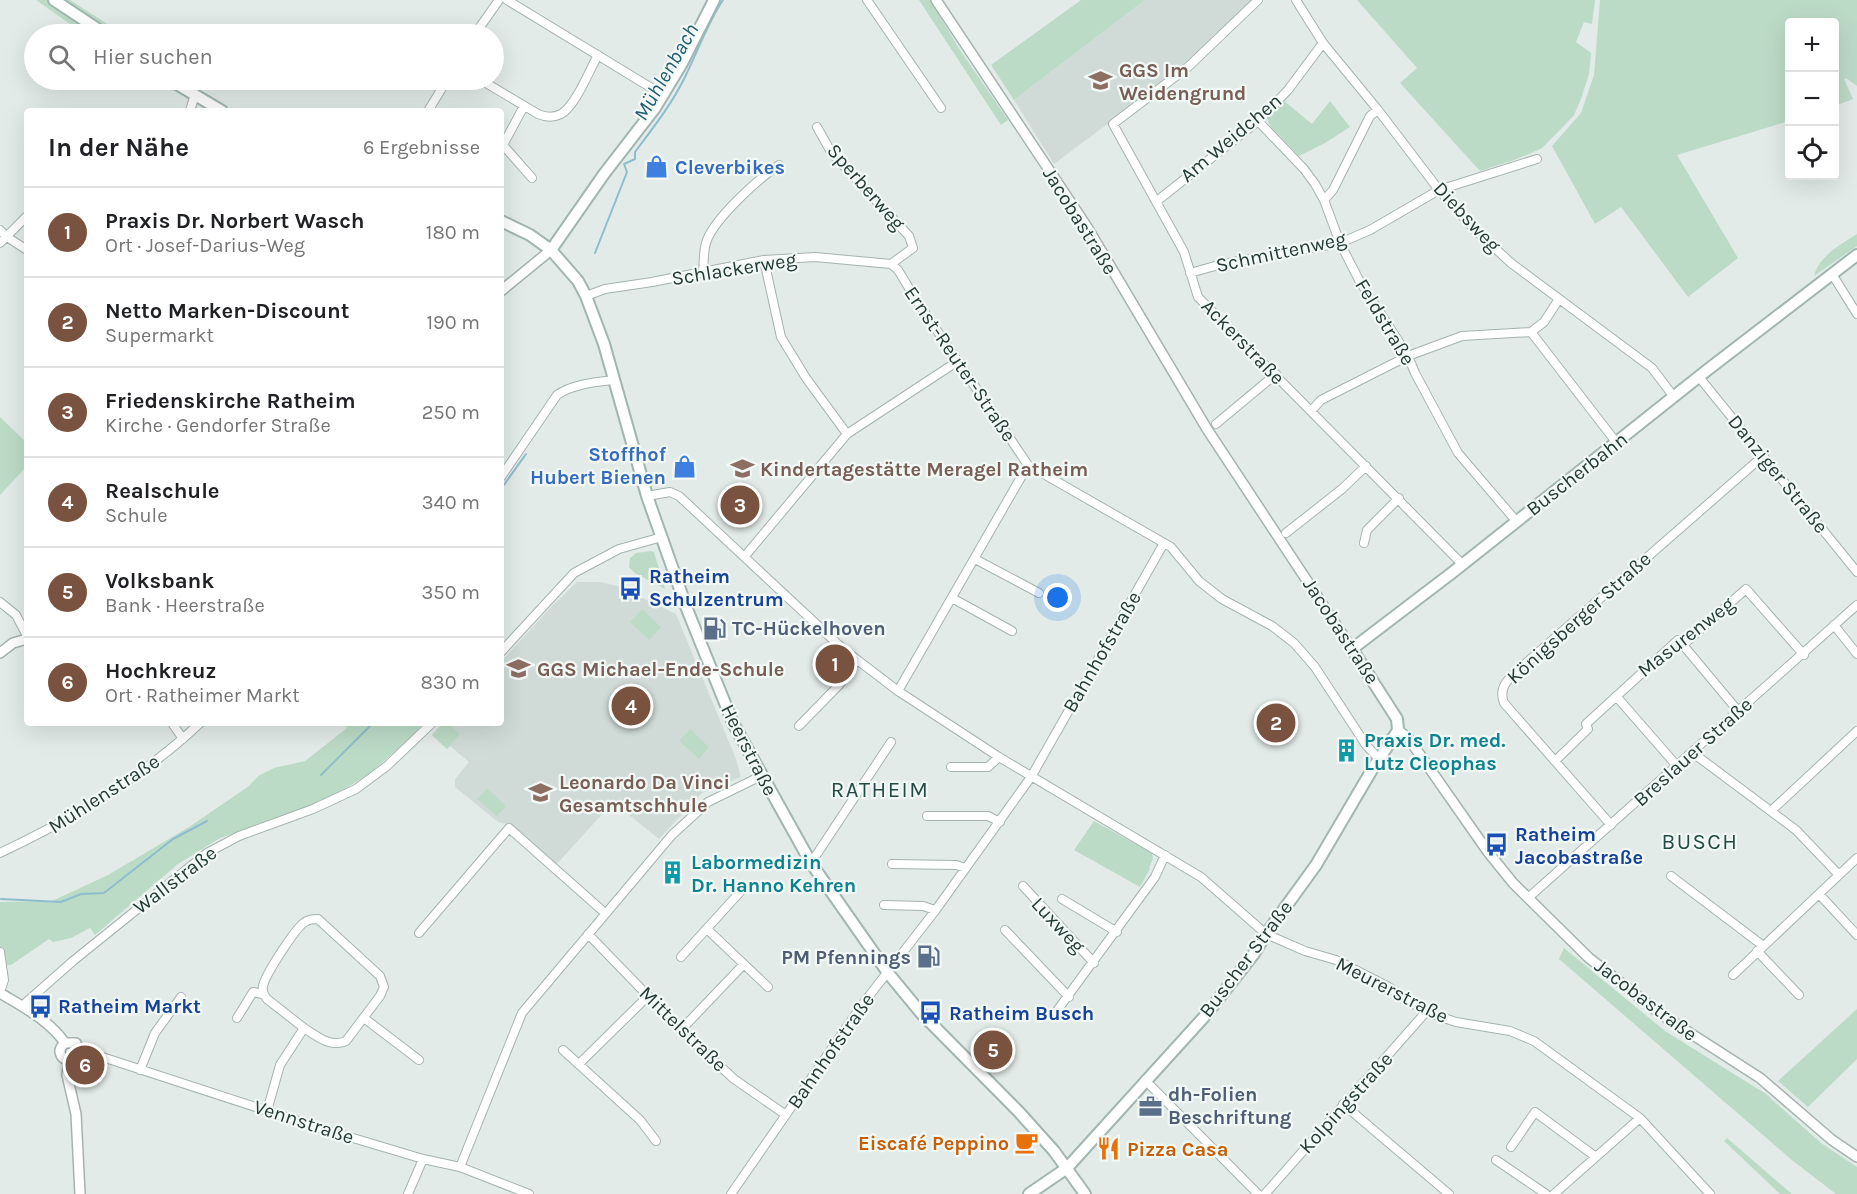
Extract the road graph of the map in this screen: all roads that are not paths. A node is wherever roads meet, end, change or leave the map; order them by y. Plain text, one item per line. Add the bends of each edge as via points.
1 (54, 0) edge
2 (499, 0) edge
3 (507, 0) edge
4 (714, 0) edge
5 (867, 0) edge
6 (936, 0) edge
7 (1258, 0) edge
8 (1296, 0) edge
9 (90, 24) edge
10 (483, 24) edge
11 (1323, 43) junction
12 (598, 55) junction
13 (188, 90) edge
14 (441, 90) edge
15 (498, 90) edge
16 (195, 94) junction
17 (663, 95) junction
18 (524, 106) junction
19 (191, 108) edge
20 (217, 108) edge
21 (430, 108) edge
22 (940, 108) dead end
23 (1378, 110) junction
24 (1258, 121) junction
25 (817, 127) dead end
26 (504, 143) edge
27 (504, 146) edge
28 (1537, 159) dead end
29 (779, 165) dead end
30 (532, 178) dead end
31 (1439, 190) junction
32 (1324, 200) junction
33 (1157, 201) junction
34 (24, 219) edge
35 (504, 222) edge
36 (0, 231) edge
37 (3, 240) edge
38 (1340, 243) junction
39 (24, 249) edge
40 (551, 250) junction
41 (1857, 255) edge
42 (764, 260) junction
43 (891, 264) junction
44 (703, 273) junction
45 (1190, 273) junction
46 (1832, 274) junction
47 (504, 289) edge
48 (586, 296) junction
49 (1559, 299) junction
50 (1857, 314) edge
51 (1531, 332) junction
52 (1408, 356) junction
53 (958, 361) junction
54 (1276, 374) junction
55 (1699, 377) junction
56 (614, 380) junction
57 (1674, 397) junction
58 (1311, 411) junction
59 (1216, 424) dead end
60 (847, 434) junction
61 (1616, 442) junction
62 (1763, 456) junction
63 (1028, 465) junction
64 (1366, 466) junction
65 (504, 473) edge
66 (647, 496) junction
67 (1399, 498) junction
68 (1516, 522) junction
69 (1286, 533) dead end
70 (662, 537) junction
71 (1164, 543) junction
72 (1364, 543) dead end
73 (745, 556) junction
74 (975, 559) junction
75 (1463, 565) junction
76 (1857, 572) edge
77 (1040, 593) dead end
78 (952, 598) junction
79 (0, 602) edge
80 (1857, 605) edge
81 (1834, 625) junction
82 (1012, 631) dead end
83 (24, 632) edge
84 (24, 639) edge
85 (1683, 645) junction
86 (504, 649) edge
87 (1352, 649) junction
88 (0, 653) edge
89 (1857, 654) edge
90 (1804, 655) junction
91 (858, 660) junction
92 (898, 691) junction
93 (1616, 696) junction
94 (1739, 711) junction
95 (174, 726) edge
96 (197, 726) edge
97 (429, 726) edge
98 (799, 726) dead end
99 (1398, 730) junction
100 (1857, 731) edge
101 (183, 739) junction
102 (891, 742) dead end
103 (1693, 753) junction
104 (999, 757) junction
105 (1379, 759) junction
106 (1555, 761) junction
107 (1677, 766) junction
108 (951, 767) dead end
109 (761, 776) junction
110 (1031, 777) junction
111 (1771, 811) junction
112 (927, 816) dead end
113 (1000, 822) junction
114 (1611, 825) junction
115 (0, 853) edge
116 (1165, 855) junction
117 (1857, 858) edge
118 (811, 863) junction
119 (892, 864) dead end
120 (966, 868) junction
121 (1839, 875) junction
122 (1671, 876) dead end
123 (1023, 886) dead end
124 (741, 891) dead end
125 (1819, 894) junction
126 (1062, 898) dead end
127 (1528, 898) junction
128 (884, 905) dead end
129 (935, 910) junction
130 (605, 913) junction
131 (708, 930) junction
132 (1005, 930) dead end
133 (1116, 932) junction
134 (419, 933) dead end
135 (588, 934) junction
136 (1266, 934) junction
137 (1857, 935) edge
138 (1760, 948) junction
139 (0, 952) edge
140 (681, 957) dead end
141 (1094, 963) junction
142 (744, 965) junction
143 (888, 973) junction
144 (1732, 975) dead end
145 (768, 987) dead end
146 (0, 992) edge
147 (262, 994) junction
148 (1799, 995) dead end
149 (648, 996) junction
150 (181, 997) dead end
151 (1069, 997) junction
152 (22, 1006) junction
153 (1056, 1011) dead end
154 (1426, 1012) junction
155 (237, 1018) dead end
156 (364, 1018) junction
157 (304, 1028) junction
158 (681, 1030) junction
159 (65, 1042) junction
160 (563, 1050) dead end
161 (79, 1053) junction
162 (419, 1060) dead end
163 (69, 1061) junction
164 (579, 1064) junction
165 (140, 1070) junction
166 (1145, 1080) junction
167 (1343, 1104) junction
168 (267, 1111) junction
169 (786, 1114) junction
170 (1640, 1118) junction
171 (656, 1141) dead end
172 (1511, 1147) dead end
173 (1596, 1157) junction
174 (1857, 1157) edge
175 (423, 1159) junction
176 (1497, 1160) dead end
177 (460, 1167) junction
178 (1067, 1168) junction
179 (80, 1194) edge
180 (408, 1194) edge
181 (529, 1194) edge
182 (730, 1194) edge
183 (1029, 1194) edge
184 (1085, 1194) edge
185 (1258, 1194) edge
186 (1265, 1194) edge
187 (1449, 1194) edge
188 (1546, 1194) edge
189 (1554, 1194) edge
190 (1710, 1194) edge

1 - 9 main road
2 - 10 street
3 - 12 street
4 - 17 main road
5 - 22 street
6 - 87 street, Jacobastraße via 1093,237 1207,429
7 - 33 street, Ackerstraße via 1188,67 1113,124
8 - 11 street, Diebsweg
11 - 23 street, Diebsweg
11 - 24 street, Am Weidchen via 1288,90
12 - 17 street
12 - 18 street via 570,107 561,114 546,117
13 - 16 main road
14 - 21 street
15 - 18 street
16 - 19 street
16 - 20 main road
17 - 40 main road
18 - 26 street
23 - 31 street, Diebsweg
23 - 32 street via 1370,116 1333,190
24 - 32 street, Feldstraße via 1304,169
24 - 33 street, Am Weidchen
25 - 43 street, Sperberweg via 831,152 909,237 913,248
27 - 30 street
28 - 31 street, Schmittenweg
29 - 44 street via 760,177 718,222 707,240
31 - 38 street, Schmittenweg
31 - 49 street, Diebsweg via 1511,263
32 - 38 street, Feldstraße
33 - 45 street, Ackerstraße via 1184,252
34 - 37 street
35 - 40 main road, Heerstraße
36 - 37 street
37 - 39 street
38 - 45 street, Schmittenweg
38 - 52 street, Feldstraße
40 - 47 street
40 - 48 main road, Heerstraße via 578,280
41 - 46 main road, Buscherbahn
42 - 43 street, Schlackerweg via 815,257
42 - 44 street, Schlackerweg
42 - 60 street via 781,337
43 - 53 street, Ernst-Reuter-Straße
44 - 48 street, Schlackerweg via 605,289
45 - 54 street, Ackerstraße via 1198,297
46 - 50 street
46 - 55 main road, Buscherbahn
48 - 56 main road, Heerstraße
49 - 51 street via 1544,322
49 - 57 street, Diebsweg via 1652,368
51 - 52 street via 1462,336
51 - 61 street
52 - 58 street via 1321,400
52 - 68 street, Feldstraße via 1458,453
53 - 60 street
53 - 63 street, Ernst-Reuter-Straße
54 - 58 street, Ackerstraße
54 - 59 street
55 - 57 main road, Buscherbahn
55 - 62 street, Danziger Straße
56 - 65 street via 580,385 557,395
56 - 66 main road, Heerstraße
57 - 61 main road, Buscherbahn
58 - 64 street, Ackerstraße
60 - 73 street
61 - 68 main road, Buscherbahn
62 - 76 street, Danziger Straße
62 - 106 street, Königsberger Straße via 1504,684 1504,703
63 - 71 street, Ernst-Reuter-Straße
63 - 74 street
64 - 67 street, Ackerstraße
64 - 69 street
66 - 70 main road, Heerstraße
66 - 73 street, Meurerstraße via 670,492 678,496
67 - 72 street via 1367,530
67 - 75 street, Ackerstraße
68 - 75 main road, Buscherbahn
70 - 86 street via 619,549 574,573
70 - 109 main road, Heerstraße via 733,723
71 - 105 street, Ernst-Reuter-Straße via 1222,599 1272,626 1300,648
71 - 110 street, Bahnhofstraße
73 - 91 street, Meurerstraße
74 - 77 street
74 - 78 street
75 - 87 main road, Buscherbahn
78 - 82 street
78 - 92 street
79 - 83 street via 16,615
80 - 81 street, Breslauer Straße
81 - 89 street
81 - 90 street, Breslauer Straße
84 - 88 street
85 - 90 street, Masurenweg via 1746,589
85 - 93 street, Masurenweg via 1678,639
85 - 94 street
87 - 99 main road, Jacobastraße via 1396,719
90 - 94 street, Breslauer Straße
91 - 92 street, Meurerstraße
91 - 98 street
92 - 104 street, Meurerstraße
93 - 106 street, Masurenweg
93 - 107 street
94 - 103 street, Breslauer Straße
95 - 101 street
96 - 101 street, Mühlenstraße
97 - 152 street, Wallstraße via 356,789 238,836 207,853
99 - 105 main road, Buscher Straße
99 - 127 street, Jacobastraße via 1488,852
100 - 111 street
101 - 115 street, Mühlenstraße via 134,777 52,829
102 - 118 street
103 - 107 street, Breslauer Straße
103 - 111 street
104 - 108 street via 988,767
104 - 110 street, Meurerstraße
105 - 136 main road, Buscher Straße via 1316,866
106 - 114 street, Königsberger Straße
107 - 114 street, Breslauer Straße
109 - 118 main road, Heerstraße
109 - 130 street via 708,802 687,820
110 - 113 street, Bahnhofstraße
110 - 116 street, Meurerstraße
111 - 121 street via 1796,830
112 - 113 street via 988,816
113 - 120 street, Bahnhofstraße
114 - 127 street, Breslauer Straße
116 - 133 street, Luxweg via 1155,877
116 - 136 street, Meurerstraße via 1201,877
117 - 121 street
118 - 143 main road, Heerstraße
119 - 120 street
120 - 129 street, Bahnhofstraße
121 - 125 street
122 - 138 street
123 - 141 street, Luxweg
124 - 131 street
125 - 137 street
125 - 138 street
126 - 133 street, Luxweg
127 - 174 street, Jacobastraße via 1589,958 1638,998 1760,1078
128 - 129 street
129 - 143 street, Bahnhofstraße
130 - 134 street via 509,828
130 - 135 street
131 - 140 street
131 - 142 street
132 - 151 street
133 - 141 street, Luxweg
135 - 149 street, Mittelstraße
135 - 177 street via 522,1013
136 - 154 street, Meurerstraße via 1336,960 1387,986
136 - 166 main road, Buscher Straße via 1204,1017
138 - 144 street
138 - 148 street
139 - 146 street via 4,980
141 - 151 street, Luxweg
142 - 145 street
142 - 158 street
143 - 169 street, Bahnhofstraße
143 - 178 main road, Heerstraße
146 - 152 street
147 - 155 street via 254,992
147 - 156 street via 267,976 302,922 318,919 383,981 380,996
147 - 157 street
149 - 158 street, Mittelstraße
149 - 164 street
150 - 165 street via 155,1032
151 - 153 street, Luxweg
152 - 159 street via 40,1017
154 - 167 street, Kolpingstraße
154 - 170 street, Meurerstraße via 1456,1022 1510,1031 1534,1041
156 - 157 street via 340,1044 329,1044
156 - 162 street
157 - 168 street via 280,1065
158 - 169 street, Mittelstraße via 734,1079
159 - 161 street via 76,1043
159 - 163 street via 60,1053
160 - 164 street
161 - 163 street
161 - 165 street, Vennstraße
163 - 179 street via 67,1075 76,1114
164 - 171 street via 640,1120
165 - 168 street, Vennstraße
166 - 178 main road, Buscher Straße
166 - 185 street
167 - 186 street, Kolpingstraße
167 - 187 street
168 - 175 street, Vennstraße
169 - 182 street, Bahnhofstraße
170 - 173 street
170 - 190 street, Meurerstraße
172 - 173 street via 1535,1112
173 - 189 street
175 - 177 street, Vennstraße
175 - 180 street
176 - 188 street
177 - 181 street, Vennstraße
178 - 183 main road, Buscher Straße
178 - 184 main road, Heerstraße

